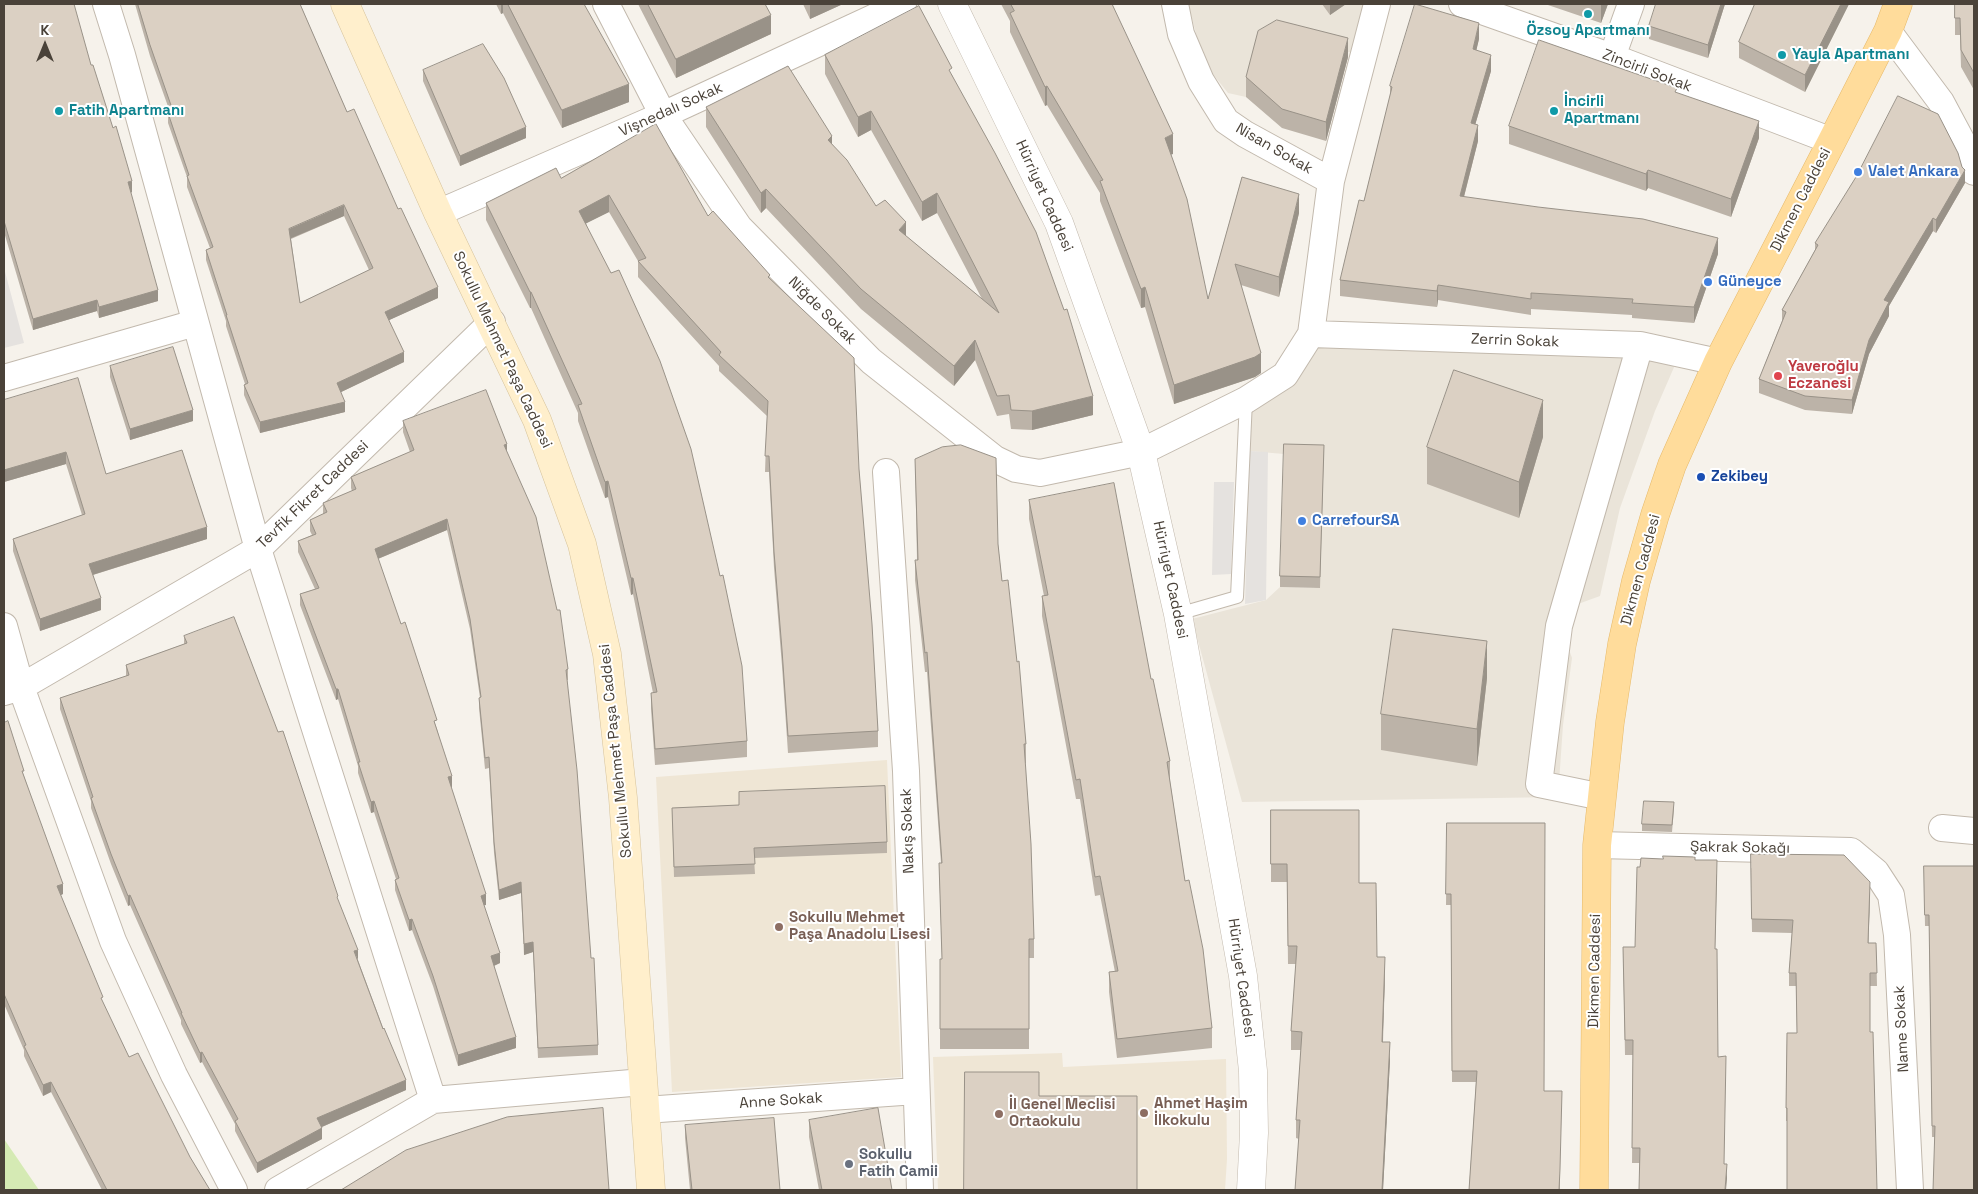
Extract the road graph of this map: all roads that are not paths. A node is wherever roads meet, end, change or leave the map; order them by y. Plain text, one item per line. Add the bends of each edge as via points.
1 (106, 4) edge
2 (346, 4) edge
3 (606, 4) edge
4 (903, 4) edge
5 (952, 4) edge
6 (1175, 4) edge
7 (1377, 4) edge
8 (1462, 4) edge
9 (1631, 4) edge
10 (1898, 4) edge
11 (1888, 31) junction
12 (1612, 57) junction
13 (663, 114) junction
14 (1832, 141) junction
15 (1974, 172) edge
16 (1331, 181) junction
17 (438, 213) junction
18 (492, 322) junction
19 (195, 323) junction
20 (1311, 334) junction
21 (1640, 345) junction
22 (1718, 362) junction
23 (4, 378) edge
24 (1246, 400) junction
25 (1141, 452) junction
26 (886, 472) dead end
27 (258, 549) junction
28 (1178, 614) junction
29 (4, 626) edge
30 (12, 690) edge
31 (1602, 797) junction
32 (1942, 828) dead end
33 (1974, 831) edge
34 (1597, 845) junction
35 (1876, 872) joint
36 (643, 1082) junction
37 (916, 1091) junction
38 (433, 1100) junction
39 (645, 1110) junction
40 (234, 1190) edge
41 (278, 1190) edge
42 (651, 1190) edge
43 (920, 1190) edge
44 (1251, 1190) edge
45 (1594, 1190) edge
46 (1910, 1190) edge

1 - 19 street
2 - 17 main road, Sokullu Mehmet Paşa Caddesi
3 - 13 street, Niğde Sokak
4 - 13 street, Vişnedalı Sokak
5 - 25 street, Hürriyet Caddesi via 1059,223
6 - 16 street, Nisan Sokak via 1181,34 1202,81 1226,121
7 - 16 street
8 - 12 street, Zincirli Sokak
9 - 12 street
10 - 11 main road, Dikmen Caddesi
11 - 14 main road, Dikmen Caddesi
11 - 15 street via 1941,102
12 - 14 street, Zincirli Sokak
13 - 17 street, Vişnedalı Sokak
13 - 25 street, Niğde Sokak via 739,227 872,360 995,459 1016,469 1040,473
14 - 22 main road, Dikmen Caddesi
16 - 20 street
17 - 18 main road, Sokullu Mehmet Paşa Caddesi
18 - 27 street, Tevfik Fikret Caddesi
18 - 36 main road, Sokullu Mehmet Paşa Caddesi via 537,420 582,544 607,654 623,798
19 - 23 street
19 - 27 street
20 - 21 street, Zerrin Sokak
20 - 24 street, Niğde Sokak via 1285,375
21 - 22 street, Zerrin Sokak
21 - 31 street via 1559,626 1539,784
22 - 31 main road, Dikmen Caddesi via 1672,465 1636,581 1622,644
24 - 25 street, Niğde Sokak
24 - 28 lane via 1237,597
25 - 28 street, Hürriyet Caddesi
26 - 37 street, Nakış Sokak via 906,771
27 - 30 street, Tevfik Fikret Caddesi
27 - 38 street
28 - 44 street, Hürriyet Caddesi via 1243,976 1254,1071
29 - 30 street
30 - 40 street via 113,942 174,1075
31 - 34 main road, Dikmen Caddesi
32 - 33 street
34 - 35 street, Şakrak Sokağı via 1851,851
34 - 45 main road, Dikmen Caddesi
35 - 46 street, Name Sokak via 1891,895 1897,935
36 - 38 street
36 - 39 main road, Sokullu Mehmet Paşa Caddesi
37 - 39 street, Anne Sokak
37 - 43 street, Nakış Sokak
38 - 41 street
39 - 42 main road, Sokullu Mehmet Paşa Caddesi

